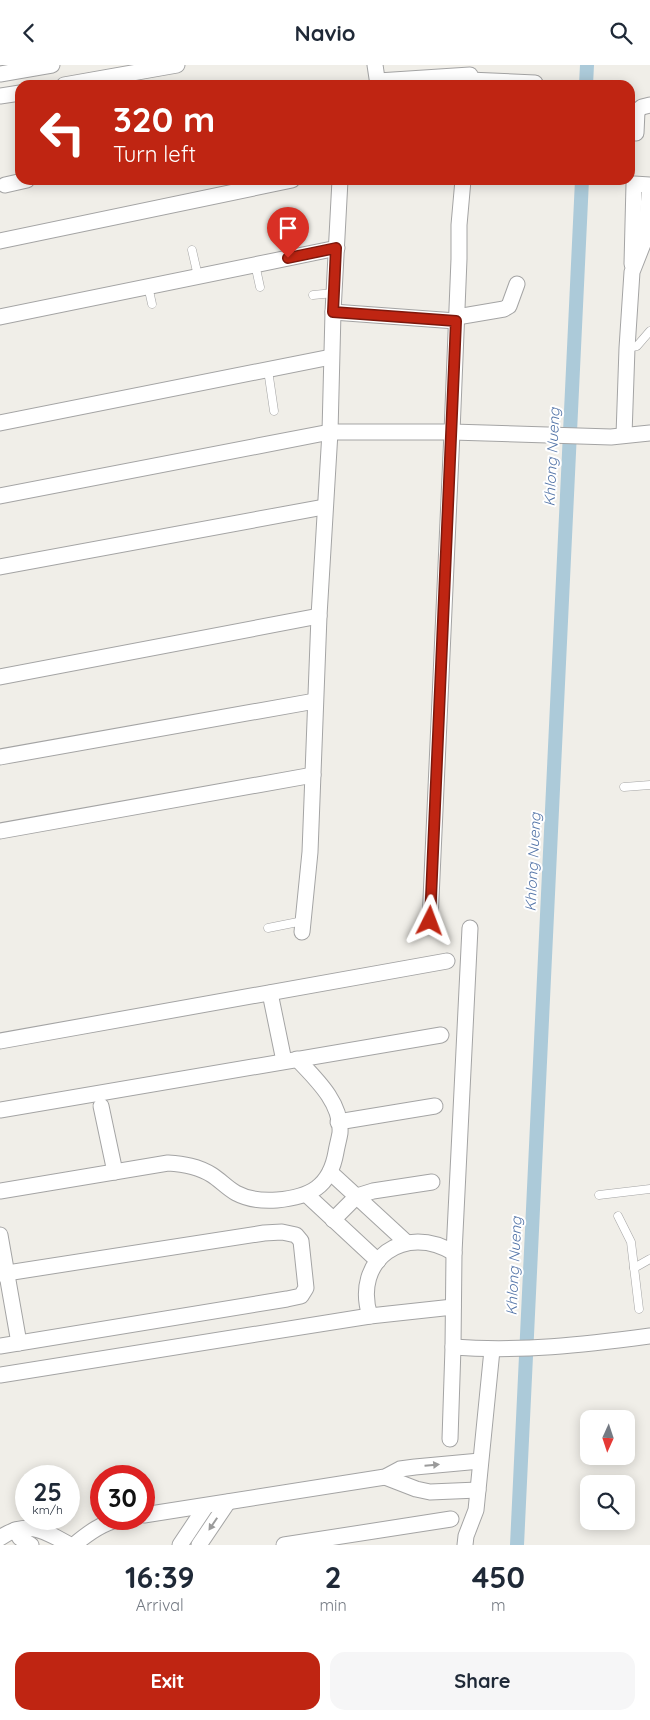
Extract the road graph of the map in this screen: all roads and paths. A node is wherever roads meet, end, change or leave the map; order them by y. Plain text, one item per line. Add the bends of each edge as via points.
1 (52, 65) edge
2 (177, 65) edge
3 (375, 65) edge
4 (0, 74) edge
5 (470, 76) edge
6 (92, 80) edge
7 (378, 80) edge
8 (417, 80) edge
9 (507, 80) edge
10 (15, 94) edge
11 (0, 96) edge
12 (650, 105) edge
13 (636, 133) dead end
14 (15, 183) edge
15 (268, 185) edge
16 (340, 185) edge
17 (463, 185) edge
18 (650, 185) edge
19 (2, 186) edge
20 (0, 241) edge
21 (336, 248) junction
22 (192, 250) dead end
23 (255, 265) junction
24 (198, 276) junction
25 (517, 284) dead end
26 (148, 287) junction
27 (260, 287) dead end
28 (334, 293) junction
29 (313, 295) dead end
30 (152, 304) dead end
31 (333, 312) junction
32 (0, 317) edge
33 (457, 319) junction
34 (650, 331) edge
35 (627, 348) junction
36 (332, 357) junction
37 (268, 369) junction
38 (274, 411) dead end
39 (0, 423) edge
40 (452, 432) junction
41 (330, 433) junction
42 (650, 433) edge
43 (617, 436) junction
44 (0, 496) edge
45 (324, 507) junction
46 (0, 567) edge
47 (319, 616) junction
48 (0, 677) edge
49 (315, 701) junction
50 (0, 757) edge
51 (313, 775) junction
52 (650, 785) edge
53 (624, 787) dead end
54 (0, 831) edge
55 (430, 921) dead end
56 (303, 927) joint
57 (268, 928) dead end
58 (470, 928) dead end
59 (447, 961) dead end
60 (270, 993) junction
61 (441, 1035) dead end
62 (0, 1041) edge
63 (291, 1060) junction
64 (435, 1105) dead end
65 (101, 1106) dead end
66 (0, 1110) edge
67 (338, 1122) junction
68 (115, 1172) junction
69 (330, 1172) junction
70 (432, 1182) dead end
71 (650, 1189) edge
72 (0, 1191) edge
73 (307, 1195) junction
74 (599, 1195) dead end
75 (357, 1196) junction
76 (618, 1217) dead end
77 (334, 1219) junction
78 (0, 1235) edge
79 (406, 1242) junction
80 (454, 1253) junction
81 (650, 1259) edge
82 (378, 1261) junction
83 (634, 1268) junction
84 (3, 1274) edge
85 (453, 1307) junction
86 (639, 1309) dead end
87 (370, 1316) junction
88 (650, 1336) edge
89 (19, 1343) junction
90 (0, 1346) edge
91 (453, 1347) junction
92 (498, 1349) junction
93 (0, 1375) edge
94 (450, 1439) dead end
95 (480, 1461) junction
96 (385, 1477) junction
97 (478, 1490) junction
98 (228, 1502) junction
99 (206, 1506) junction
100 (155, 1513) edge
101 (451, 1519) dead end
102 (15, 1530) joint
103 (42, 1530) edge
104 (95, 1530) edge
105 (0, 1538) edge
106 (31, 1545) edge
107 (72, 1545) edge
108 (180, 1545) edge
109 (199, 1545) edge
110 (284, 1545) edge
111 (465, 1545) edge

1 - 4 street
2 - 6 street
3 - 7 street
5 - 8 street
5 - 9 street
10 - 11 street
12 - 13 street via 637,111
14 - 19 street
15 - 20 street
16 - 21 street
17 - 33 street
18 - 35 street via 645,239 632,273
21 - 23 street
21 - 28 street
22 - 24 lane
23 - 24 street
23 - 27 lane
24 - 26 street
25 - 33 street via 509,306 504,309
26 - 30 lane
26 - 32 street
28 - 29 lane
28 - 31 street
31 - 33 street
31 - 36 street
33 - 40 street
34 - 35 lane via 637,346
35 - 43 street
36 - 37 street
36 - 41 street
37 - 38 lane
37 - 39 street
40 - 41 street
40 - 43 street
40 - 55 street
41 - 44 street
41 - 45 street
42 - 43 street
45 - 46 street
45 - 47 street
47 - 48 street
47 - 49 street
49 - 50 street
49 - 51 street
51 - 54 street
51 - 56 street
52 - 53 lane
56 - 57 lane
58 - 80 street
59 - 60 street
60 - 62 street
60 - 63 street
61 - 63 street
63 - 66 street
63 - 67 street via 326,1092 336,1110
64 - 67 street
65 - 68 street
67 - 69 street via 340,1132
68 - 72 street
68 - 73 street via 168,1163 187,1164 210,1174 237,1193 262,1201
69 - 73 street via 322,1184
69 - 75 street
70 - 75 street
71 - 74 lane
73 - 77 street
75 - 77 street
75 - 79 street
76 - 83 lane via 631,1242
77 - 82 street
78 - 84 street
79 - 80 street via 442,1245
79 - 82 street via 389,1250
80 - 85 street
81 - 83 lane
82 - 87 street via 369,1275 365,1291
83 - 86 lane
84 - 89 street
84 - 89 street via 264,1233 296,1235 301,1241 306,1288 301,1296
85 - 87 street
85 - 91 street
87 - 93 street
88 - 92 street via 575,1346
89 - 90 street
91 - 92 street
91 - 94 street
92 - 95 street
96 -> 95 street via 400,1469
95 - 97 street
96 - 97 street via 430,1492
96 - 98 street
97 - 111 street via 476,1510
98 - 99 street
98 -> 109 street
99 - 100 street
99 - 108 street
101 - 110 street
102 - 105 street
102 - 106 street
103 - 107 street
104 - 107 street

